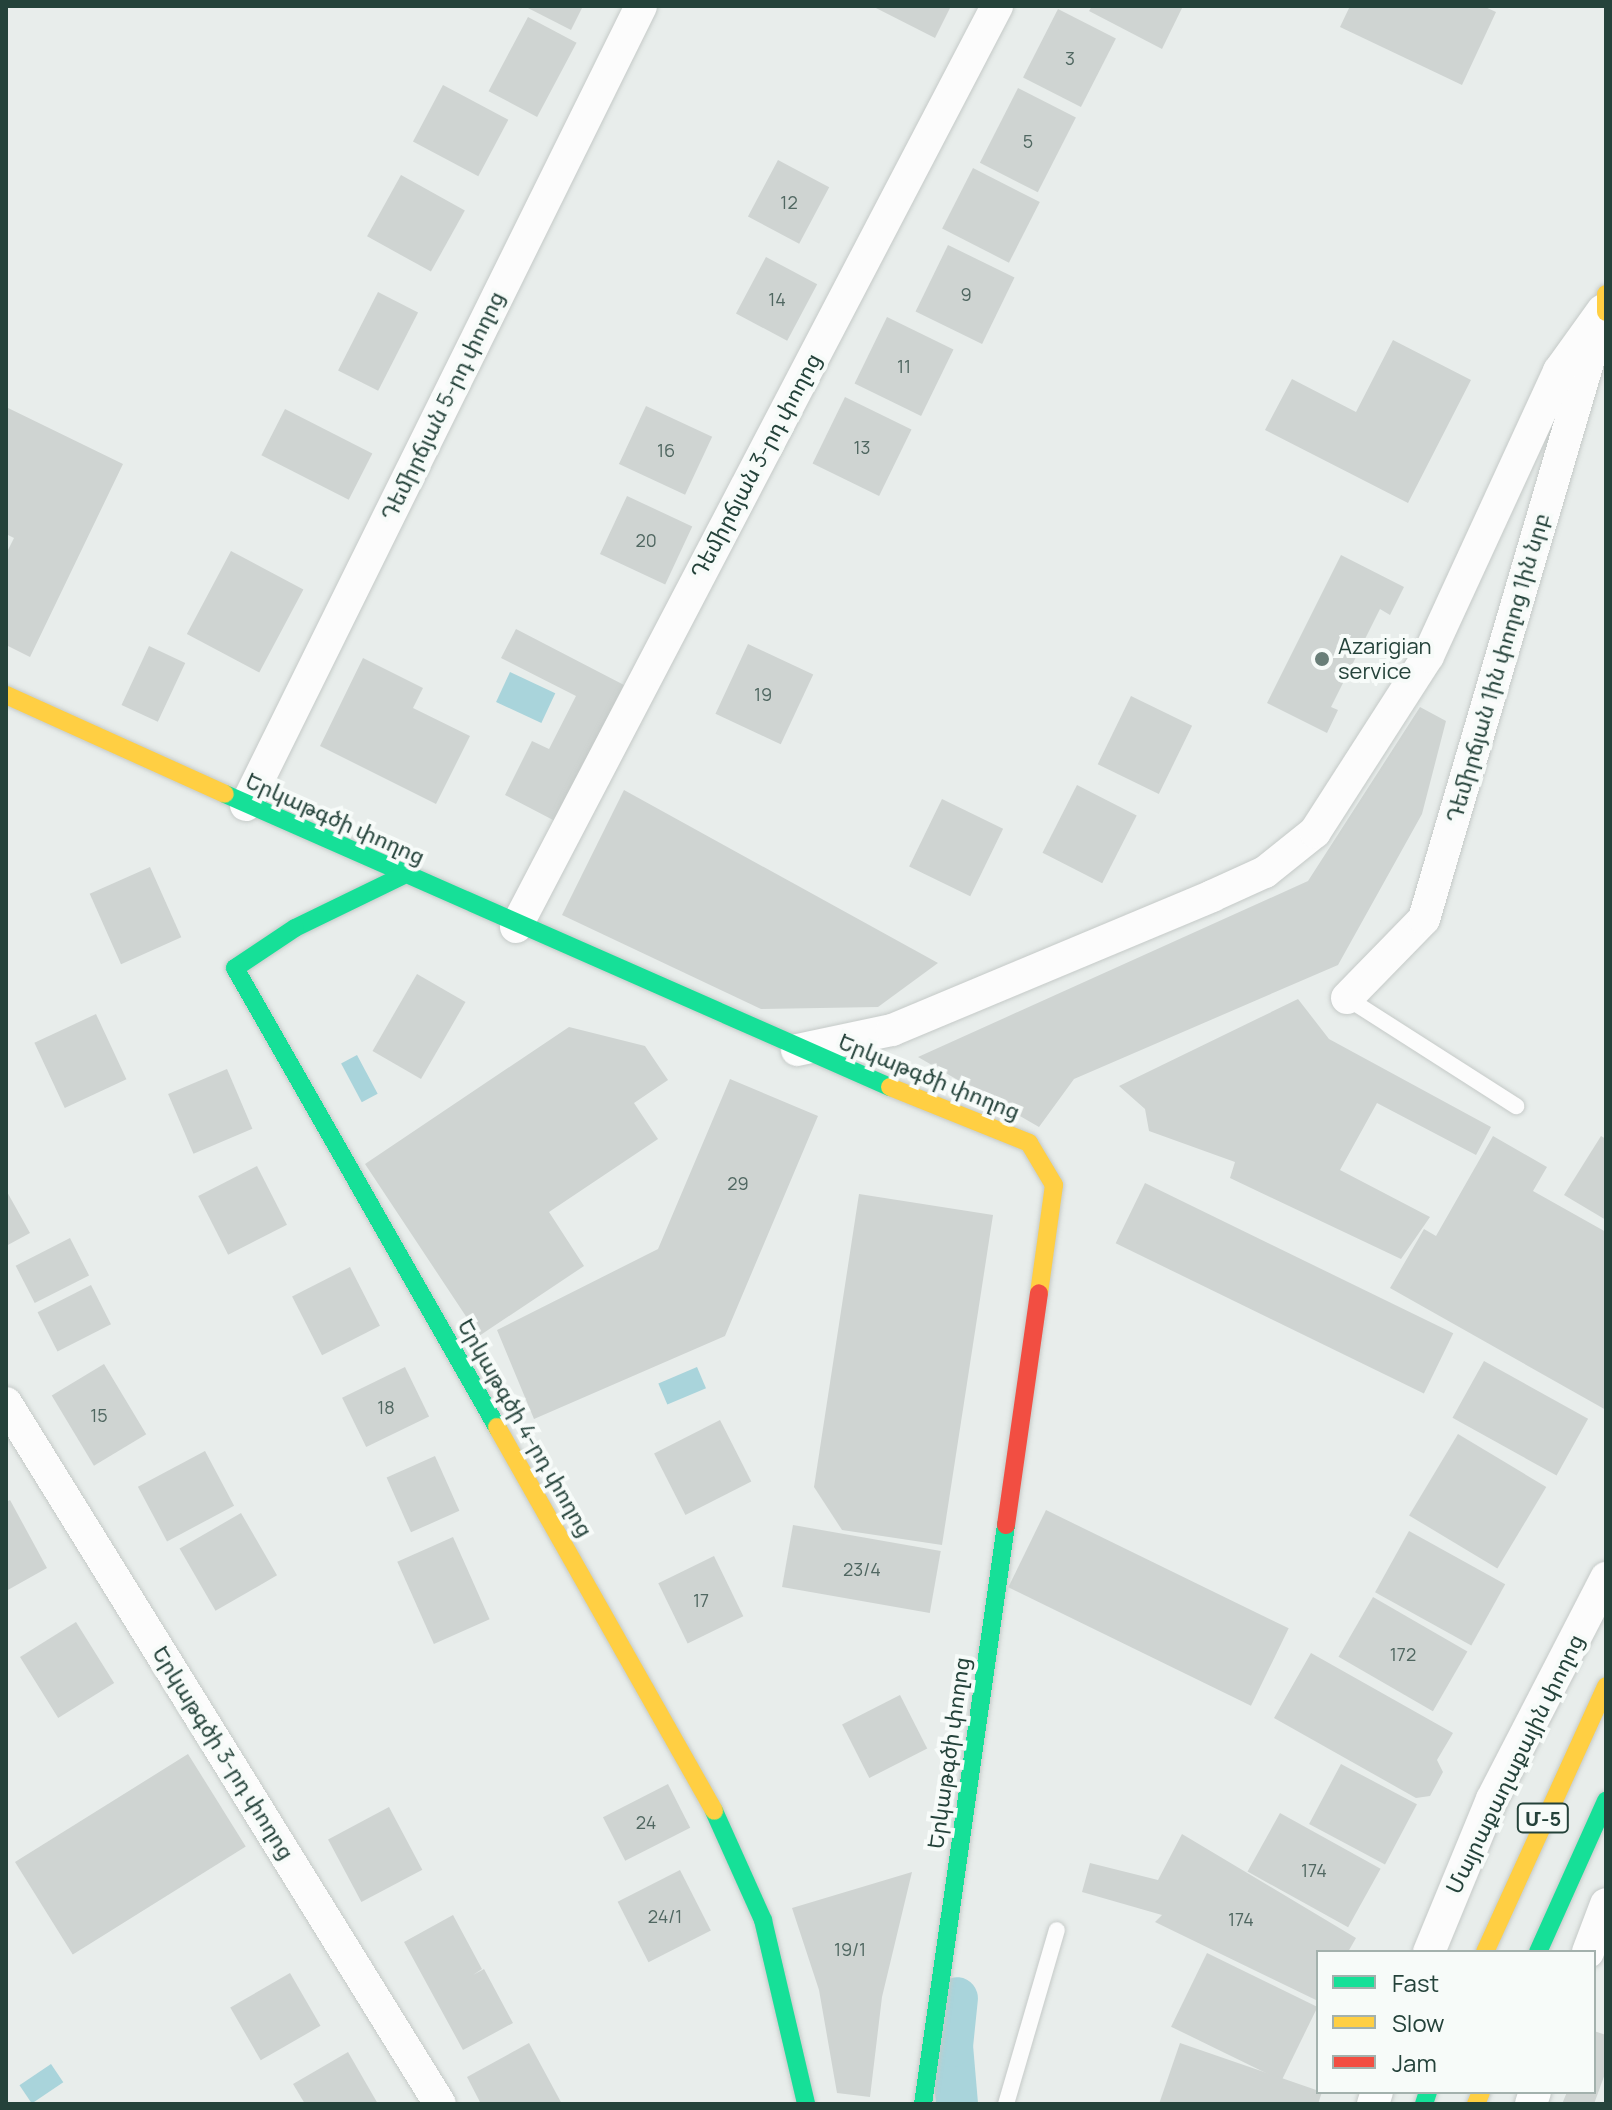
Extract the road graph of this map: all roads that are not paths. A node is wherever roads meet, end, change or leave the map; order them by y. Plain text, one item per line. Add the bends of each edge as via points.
1 (641, 6) edge
2 (997, 6) edge
3 (1605, 305) edge
4 (6, 695) edge
5 (246, 805) junction
6 (402, 876) junction
7 (516, 927) junction
8 (1347, 998) joint
9 (797, 1050) junction
10 (1516, 1106) dead end
11 (6, 1403) edge
12 (1606, 1578) edge
13 (1606, 1686) edge
14 (1606, 1801) edge
15 (1606, 1904) edge
16 (1057, 1930) dead end
17 (1430, 1950) edge
18 (1486, 1950) edge
19 (1539, 1950) edge
20 (1589, 1950) edge
21 (440, 2104) edge
22 (806, 2104) edge
23 (923, 2104) edge
24 (1006, 2104) edge

1 - 5 street, Դեմիրճյան 5-րդ փողոց
2 - 7 street, Դեմիրճյան 3-րդ փողոց
3 - 8 street, Դեմիրճյան 1ին փողոց 1ին նրբ via 1424,919
3 - 9 street via 1559,371 1428,656 1315,832 1265,872 1212,896 892,1030
4 - 5 main road, Երկաթգծի փողոց
5 - 6 main road, Երկաթգծի փողոց
6 - 7 main road, Երկաթգծի փողոց
6 - 22 main road, Երկաթգծի 4-րդ փողոց via 295,928 235,968 703,1786 763,1920
7 - 9 main road, Երկաթգծի փողոց
8 - 10 lane
9 - 23 main road, Երկաթգծի փողոց via 1029,1143 1054,1185
11 - 21 street, Երկաթգծի 3-րդ փողոց
12 - 17 street, Մայրաքաղաքային փողոց via 1492,1799
13 - 18 main road, Մ-5
14 - 19 main road, Մ-5
15 - 20 street
16 - 24 lane

